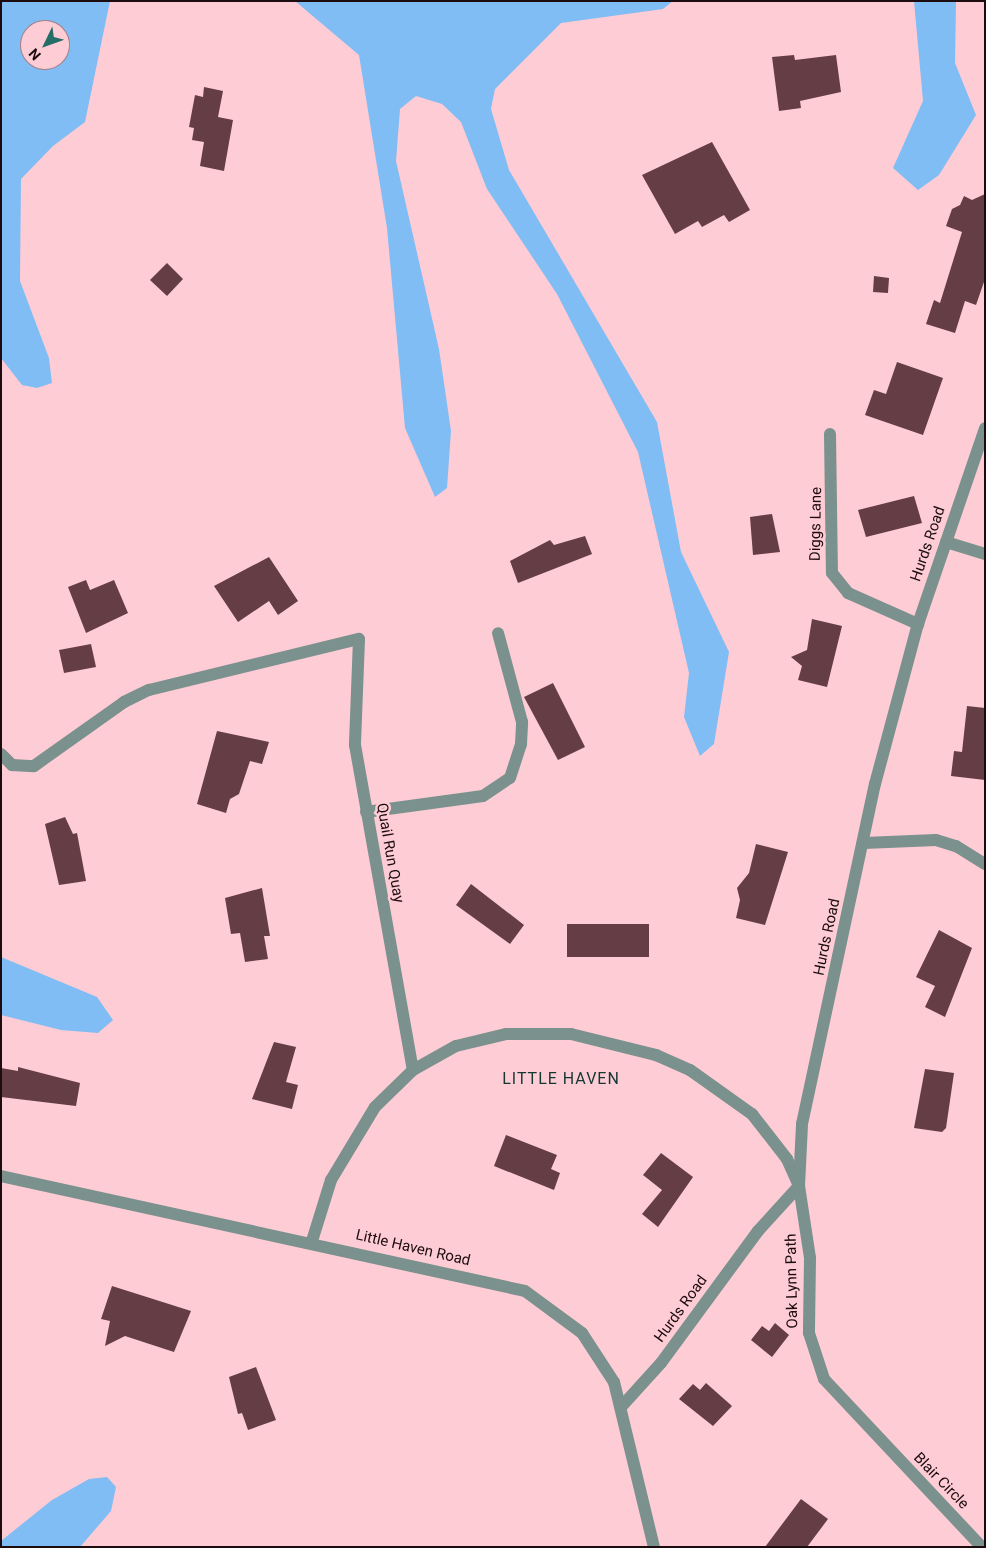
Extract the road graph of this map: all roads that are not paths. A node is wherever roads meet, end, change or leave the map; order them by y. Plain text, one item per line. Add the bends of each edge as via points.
1 (985, 428) edge
2 (830, 434) dead end
3 (946, 542) junction
4 (985, 554) edge
5 (918, 624) junction
6 (498, 633) dead end
7 (1, 754) edge
8 (366, 812) junction
9 (864, 843) junction
10 (985, 864) edge
11 (413, 1070) junction
12 (1, 1176) edge
13 (799, 1186) junction
14 (312, 1241) junction
15 (622, 1406) junction
16 (877, 1438) joint
17 (654, 1547) edge
18 (982, 1547) edge

1 - 3 street, Hurds Road
2 - 5 street, Diggs Lane via 832,573 848,593
3 - 4 street
3 - 5 street, Hurds Road
5 - 9 street, Hurds Road
6 - 8 street via 522,722 522,744 510,778 483,796
7 - 8 street, Quail Run Quay via 12,765 34,766 124,702 149,690 359,640 355,745
8 - 11 street, Quail Run Quay
9 - 10 street via 936,840 956,846
9 - 13 street, Hurds Road via 802,1124
11 - 13 street, Oak Lynn Path via 456,1046 506,1034 571,1034 630,1047 690,1070 729,1094 769,1133
11 - 14 street, Oak Lynn Path via 375,1107 350,1145 331,1180
12 - 14 street, Little Haven Road
13 - 15 street, Hurds Road via 758,1231 661,1363
13 - 16 street, Oak Lynn Path via 809,1238 808,1333 814,1357 835,1395
14 - 15 street, Little Haven Road via 525,1291 582,1333 600,1356
15 - 17 street, Little Haven Road
16 - 18 street, Blair Circle

